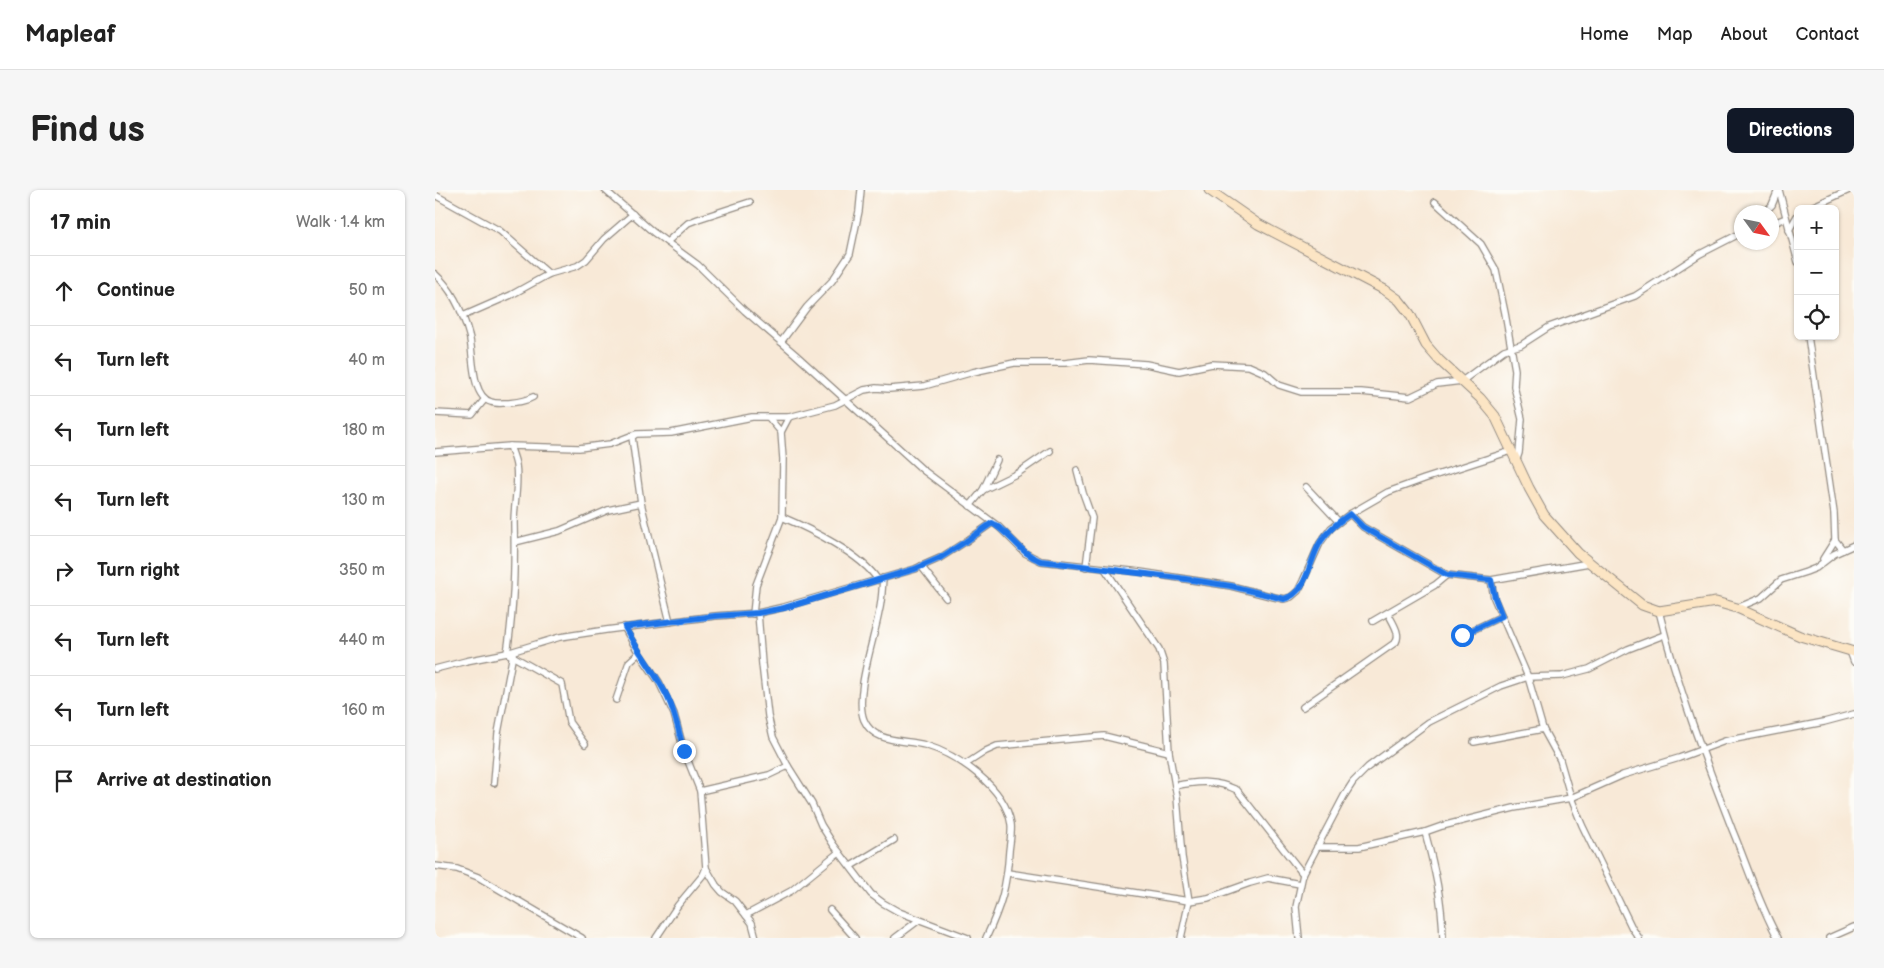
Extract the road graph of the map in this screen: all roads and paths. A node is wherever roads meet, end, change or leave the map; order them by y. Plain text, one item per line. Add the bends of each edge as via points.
1 (605, 190) edge
2 (861, 190) edge
3 (1209, 190) edge
4 (1778, 190) edge
5 (1849, 190) edge
6 (435, 194) edge
7 (750, 202) dead end
8 (1435, 202) dead end
9 (1772, 205) edge
10 (1816, 205) edge
11 (633, 214) junction
12 (1794, 216) edge
13 (1786, 218) junction
14 (1779, 221) edge
15 (1794, 221) edge
16 (1789, 230) junction
17 (1734, 237) edge
18 (667, 242) junction
19 (1795, 250) edge
20 (435, 274) edge
21 (549, 274) junction
22 (463, 316) junction
23 (1809, 340) edge
24 (781, 342) junction
25 (1511, 347) junction
26 (1462, 381) junction
27 (533, 397) dead end
28 (485, 399) junction
29 (846, 401) junction
30 (435, 413) edge
31 (789, 417) junction
32 (769, 418) junction
33 (781, 432) junction
34 (636, 434) junction
35 (510, 446) junction
36 (1050, 451) dead end
37 (1511, 451) junction
38 (435, 452) edge
39 (997, 460) dead end
40 (1516, 462) junction
41 (1077, 470) dead end
42 (1306, 487) dead end
43 (983, 490) junction
44 (641, 503) junction
45 (970, 506) junction
46 (1350, 514) junction
47 (782, 517) junction
48 (1339, 522) junction
49 (992, 523) junction
50 (1835, 540) junction
51 (515, 542) junction
52 (1854, 545) edge
53 (1843, 550) junction
54 (1822, 562) junction
55 (1589, 563) junction
56 (921, 566) junction
57 (1086, 567) junction
58 (1105, 569) junction
59 (1447, 575) junction
60 (880, 579) junction
61 (1491, 580) junction
62 (945, 598) dead end
63 (1737, 608) junction
64 (1659, 611) junction
65 (1388, 613) junction
66 (755, 614) junction
67 (1502, 616) junction
68 (1373, 621) dead end
69 (670, 622) junction
70 (625, 627) junction
71 (1462, 635) dead end
72 (1665, 635) junction
73 (1852, 652) edge
74 (639, 653) junction
75 (511, 654) junction
76 (1854, 662) edge
77 (435, 670) edge
78 (1528, 677) junction
79 (616, 700) dead end
80 (1303, 707) dead end
81 (1854, 714) edge
82 (1543, 729) junction
83 (1475, 742) dead end
84 (585, 744) dead end
85 (1701, 749) junction
86 (1169, 752) junction
87 (965, 764) junction
88 (788, 766) junction
89 (494, 783) dead end
90 (1175, 786) junction
91 (700, 791) junction
92 (1571, 798) junction
93 (1425, 832) junction
94 (893, 840) dead end
95 (1317, 847) junction
96 (839, 852) junction
97 (435, 866) edge
98 (851, 866) junction
99 (706, 868) junction
100 (1008, 873) junction
101 (1303, 874) junction
102 (1300, 884) junction
103 (1189, 901) junction
104 (830, 910) dead end
105 (746, 915) junction
106 (919, 920) junction
107 (1854, 927) edge
108 (582, 938) edge
109 (656, 938) edge
110 (756, 938) edge
111 (855, 938) edge
112 (895, 938) edge
113 (968, 938) edge
114 (986, 938) edge
115 (1181, 938) edge
116 (1299, 938) edge
117 (1443, 938) edge
118 (1639, 938) edge
119 (1778, 938) edge
120 (1829, 938) edge

1 - 11 street
2 - 24 street via 850,254
3 - 26 street via 1258,224 1399,300 1426,345
4 - 9 street
4 - 13 street
5 - 10 street
6 - 21 street via 500,231
7 - 18 street via 698,218
8 - 25 street via 1490,256 1500,286
11 - 18 street
11 - 21 street via 586,260
12 - 13 street
13 - 14 street
13 - 16 street
15 - 16 street
16 - 19 street
17 - 25 street via 1700,254 1635,296 1549,327 1531,340
18 - 24 street via 698,265
20 - 22 street via 447,287
21 - 22 street
22 - 28 street via 470,336 477,386
23 - 50 street via 1834,513
24 - 29 street
25 - 26 street
25 - 40 street via 1522,420
26 - 29 street via 1437,384 1410,398 1361,392 1301,392 1279,385 1265,372 1249,366 1211,364 1179,372 1146,364 1089,360 1014,363 923,386 864,390
26 - 37 street via 1495,416
27 - 28 street via 525,402 491,403
28 - 30 street via 472,415
29 - 31 street
29 - 45 street via 923,470
31 - 32 street
31 - 33 street
32 - 33 street
32 - 34 street via 752,417 671,433
33 - 47 street
34 - 35 street via 610,444 579,448
34 - 44 street via 631,442
35 - 38 street
35 - 51 street via 516,464
36 - 43 street via 1018,473
37 - 40 street
37 - 46 street via 1388,492
39 - 43 street
40 - 55 street via 1544,514
41 - 57 street via 1092,518
42 - 48 street
43 - 45 street
44 - 51 street via 608,510 559,531
44 - 69 street
45 - 49 street
46 - 48 street
46 - 59 street via 1363,527
47 - 60 street via 801,524 858,558
47 - 66 street via 756,585
48 - 58 street via 1320,543 1298,591 1284,599 1231,586
49 - 56 street via 940,558
49 - 57 street via 1032,558
50 - 53 street
50 - 54 street
51 - 75 street
52 - 53 street
53 - 54 street
54 - 63 street via 1806,572 1781,580 1761,598
55 - 61 street
55 - 64 street via 1642,605
56 - 60 street
56 - 62 street
57 - 58 street
58 - 86 street via 1162,656
59 - 61 street
59 - 65 street
60 - 66 street
60 - 87 street via 880,610 864,678 861,708 865,722 881,737 946,752
61 - 67 street
63 - 64 street via 1716,602
63 - 73 street via 1801,636
64 - 72 street
65 - 68 street
65 - 80 street via 1398,634 1396,642
66 - 69 street
66 - 88 street via 768,716 773,737
67 - 71 street
67 - 78 street
69 - 70 street
70 - 74 street
70 - 75 street via 560,637
72 - 78 street via 1589,669 1562,676
72 - 85 street
73 - 76 street
74 - 79 street via 629,662
74 - 91 street via 668,698
75 - 77 street
75 - 84 street via 562,684 569,722
75 - 89 street via 498,733
78 - 82 street
78 - 95 street via 1501,686 1429,722 1369,767 1353,782
81 - 85 street
82 - 83 street
82 - 92 street via 1560,760
85 - 92 street via 1623,775
85 - 119 street
86 - 87 street via 1115,738 1089,736 997,746
86 - 90 street
87 - 100 street via 992,789 1008,814 1011,826
88 - 91 street via 761,778
88 - 96 street
90 - 101 street via 1213,782 1237,790
90 - 103 street
91 - 99 street
92 - 93 street via 1514,808
92 - 118 street via 1631,928
93 - 95 street via 1359,847
93 - 117 street via 1442,905
94 - 98 street
95 - 101 street
96 - 98 street
96 - 105 street via 791,891
97 - 108 street via 457,869 478,877
98 - 106 street via 871,894
99 - 105 street via 716,885
99 - 109 street
100 - 103 street
100 - 114 street via 1004,894
101 - 102 street
102 - 103 street via 1268,878
102 - 116 street via 1297,907
103 - 115 street
104 - 111 street
105 - 110 street
106 - 112 street
106 - 113 street
107 - 120 street

